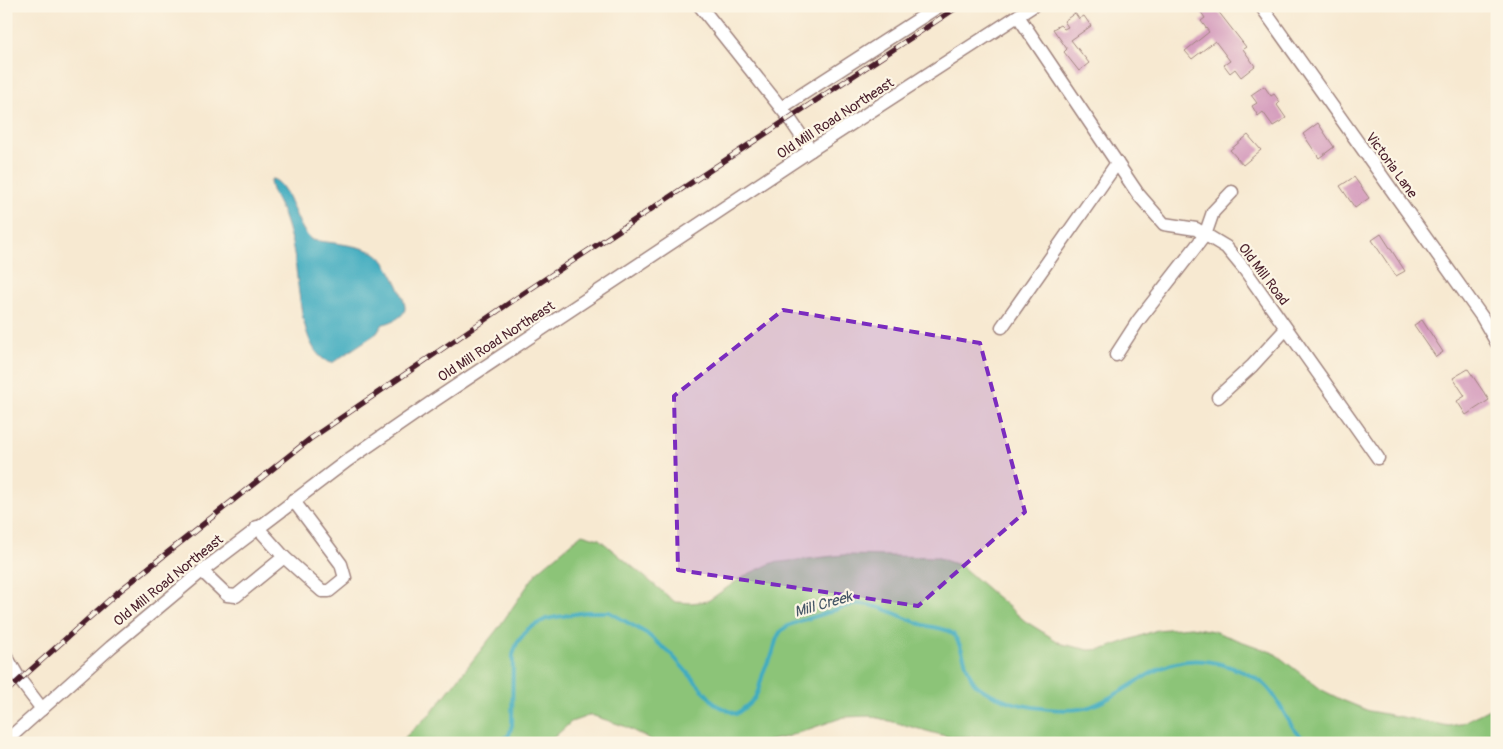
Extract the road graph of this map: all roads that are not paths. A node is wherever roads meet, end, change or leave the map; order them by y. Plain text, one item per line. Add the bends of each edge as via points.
1 (700, 6) edge
2 (939, 6) edge
3 (1033, 6) edge
4 (1261, 6) edge
5 (924, 10) edge
6 (1018, 16) junction
7 (781, 108) junction
8 (811, 150) junction
9 (1117, 164) junction
10 (1232, 192) dead end
11 (1206, 235) junction
12 (1002, 327) dead end
13 (1286, 329) junction
14 (1497, 343) edge
15 (1116, 355) dead end
16 (1218, 397) dead end
17 (1378, 458) dead end
18 (293, 500) junction
19 (257, 527) junction
20 (284, 556) junction
21 (202, 572) junction
22 (6, 656) edge
23 (42, 708) junction
24 (6, 741) edge

1 - 7 street
2 - 5 street
3 - 6 street, Old Mill Road Northeast
4 - 14 street, Victoria Lane via 1482,317
5 - 7 street
6 - 8 street, Old Mill Road Northeast
6 - 9 street, Old Mill Road
7 - 8 street
8 - 18 street, Old Mill Road Northeast via 434,400
9 - 11 street, Old Mill Road via 1164,224 1196,229
9 - 12 street
10 - 11 street via 1213,212
11 - 13 street, Old Mill Road via 1226,247
11 - 15 street via 1138,321
13 - 16 street
13 - 17 street, Old Mill Road
18 - 19 street, Old Mill Road Northeast
18 - 20 street via 341,564 345,578 329,592 322,591
19 - 20 street
19 - 21 street, Old Mill Road Northeast
20 - 21 street via 231,597
21 - 23 street, Old Mill Road Northeast
22 - 23 street
23 - 24 street, Old Mill Road Northeast

